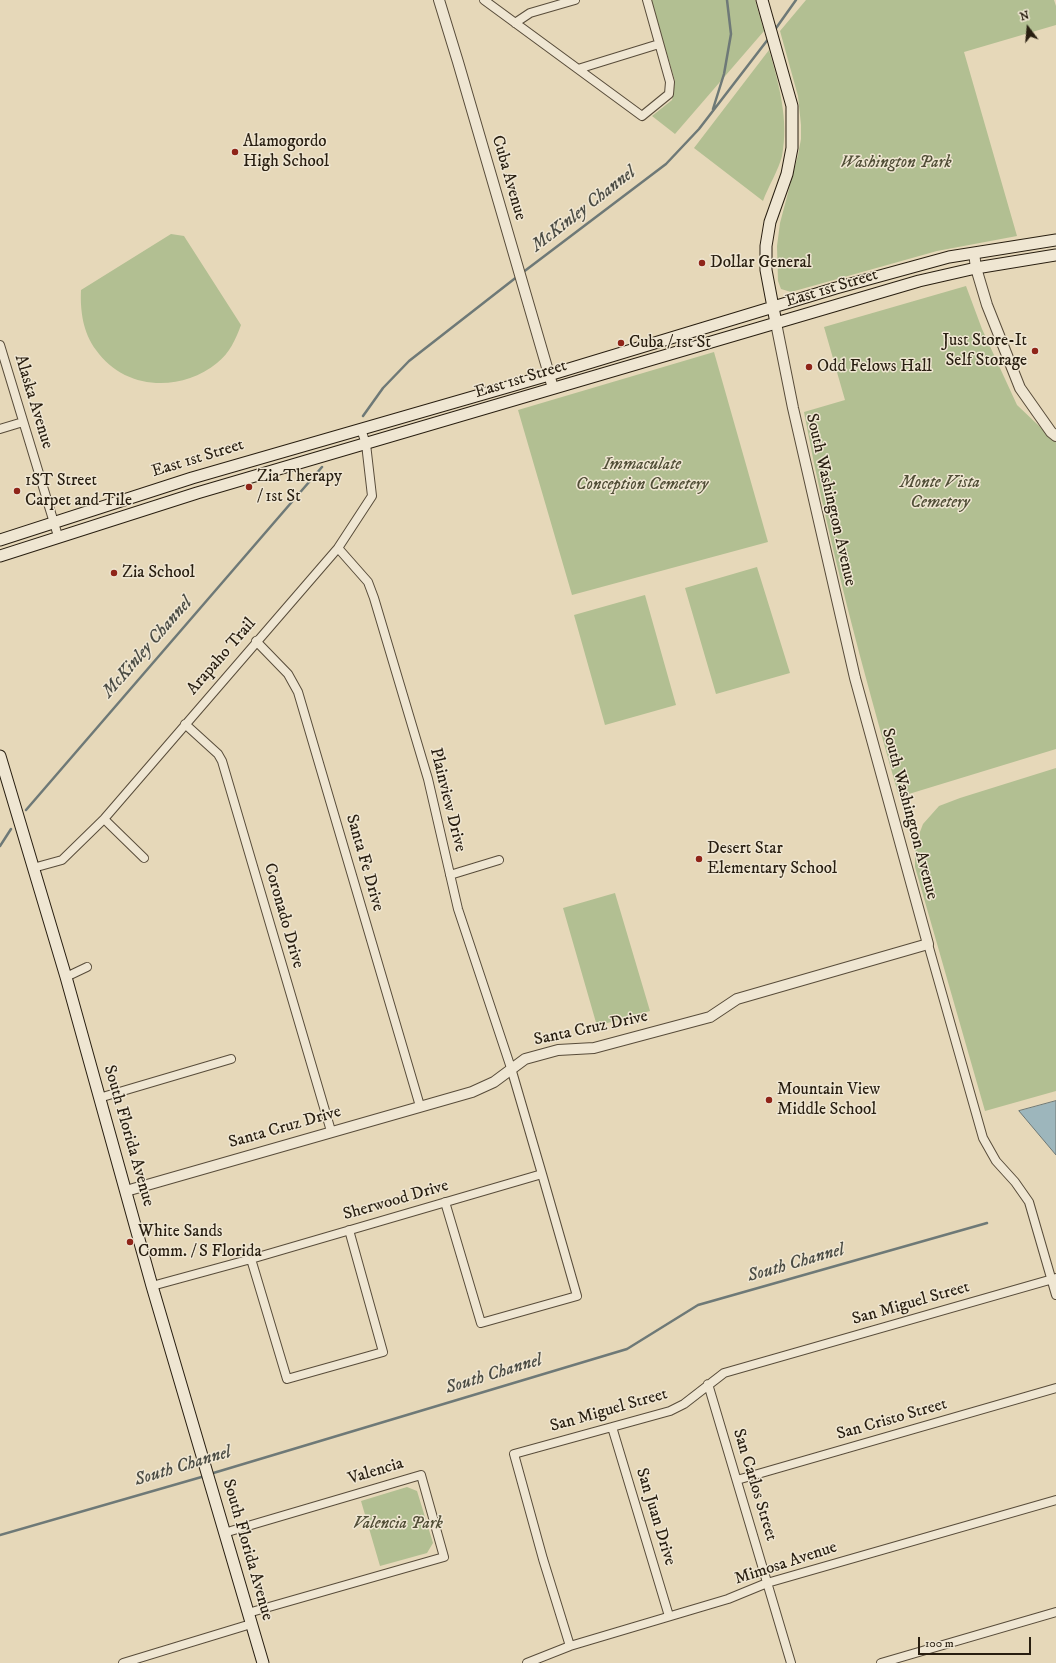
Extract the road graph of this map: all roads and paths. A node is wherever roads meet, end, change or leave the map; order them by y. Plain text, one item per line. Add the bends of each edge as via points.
1 (439, 0) edge
2 (484, 0) edge
3 (575, 0) edge
4 (647, 0) edge
5 (762, 0) edge
6 (515, 23) junction
7 (659, 44) junction
8 (578, 69) junction
9 (1056, 240) edge
10 (974, 253) junction
11 (1056, 255) edge
12 (976, 268) junction
13 (773, 308) junction
14 (776, 324) junction
15 (0, 346) edge
16 (549, 375) junction
17 (552, 388) junction
18 (453, 402) junction
19 (456, 417) junction
20 (23, 422) junction
21 (0, 429) edge
22 (361, 429) junction
23 (1056, 436) edge
24 (366, 444) junction
25 (53, 522) junction
26 (58, 536) junction
27 (0, 540) edge
28 (338, 548) junction
29 (0, 556) edge
30 (256, 641) junction
31 (185, 724) junction
32 (0, 756) edge
33 (104, 819) junction
34 (144, 858) dead end
35 (499, 860) dead end
36 (33, 868) junction
37 (450, 875) junction
38 (928, 944) junction
39 (87, 967) dead end
40 (66, 977) junction
41 (231, 1059) dead end
42 (511, 1068) junction
43 (99, 1098) junction
44 (420, 1106) junction
45 (331, 1132) junction
46 (542, 1174) junction
47 (126, 1191) junction
48 (445, 1202) junction
49 (349, 1230) junction
50 (251, 1259) junction
51 (1054, 1278) edge
52 (152, 1286) junction
53 (1056, 1295) edge
54 (708, 1384) junction
55 (1056, 1388) edge
56 (612, 1427) junction
57 (736, 1480) junction
58 (1056, 1500) edge
59 (224, 1533) junction
60 (767, 1583) junction
61 (1056, 1612) edge
62 (248, 1613) junction
63 (669, 1616) junction
64 (251, 1624) junction
65 (570, 1646) junction
66 (123, 1663) edge
67 (263, 1663) edge
68 (526, 1663) edge
69 (791, 1663) edge
70 (881, 1663) edge

1 - 16 street, Cuba Avenue
2 - 6 street
3 - 6 street via 530,13
4 - 7 street
5 - 13 main road via 792,106 793,127 787,174 770,222 766,246 766,270
6 - 8 street
7 - 8 street
7 - 8 street via 670,82 669,94 642,116
9 - 10 main road, East 1st Street
10 - 12 street
10 - 13 main road, East 1st Street via 910,267
11 - 12 main road, East 1st Street
12 - 14 main road, East 1st Street via 919,281
12 - 23 street via 987,305 1020,388
13 - 14 main road
13 - 16 main road, East 1st Street
14 - 17 main road, East 1st Street
14 - 38 street, South Washington Avenue via 853,670
15 - 20 street, Alaska Avenue
16 - 17 street, Cuba Avenue
16 - 18 main road, East 1st Street
17 - 19 main road, East 1st Street
18 - 19 street
18 - 22 main road, East 1st Street
19 - 24 main road, East 1st Street
20 - 21 street
20 - 25 street, Alaska Avenue
22 - 24 street, Arapaho Trail
22 - 25 main road, East 1st Street
24 - 26 main road, East 1st Street
24 - 28 street, Arapaho Trail via 372,496
25 - 26 street, Alaska Avenue
25 - 27 main road, East 1st Street
26 - 29 main road, East 1st Street
28 - 30 street, Arapaho Trail
28 - 37 street, Plainview Drive via 368,582 374,598 428,779
30 - 31 street, Arapaho Trail
30 - 44 street, Santa Fe Drive via 288,674 298,692
31 - 33 street, Arapaho Trail
31 - 45 street, Coronado Drive via 218,754 222,761
32 - 36 main road, South Florida Avenue
33 - 34 street
33 - 36 street, Arapaho Trail via 62,860
35 - 37 street
36 - 40 main road, South Florida Avenue
37 - 42 street, Plainview Drive via 458,909
38 - 42 street, Santa Cruz Drive via 737,999 710,1017 594,1048 558,1050 525,1059
38 - 51 street, South Washington Avenue via 983,1138 996,1161 1029,1202
39 - 40 street
40 - 43 main road, South Florida Avenue
41 - 43 street
42 - 44 street, Santa Cruz Drive via 494,1082 472,1092
42 - 46 street
43 - 47 main road, South Florida Avenue
44 - 45 street, Santa Cruz Drive
45 - 47 street, Santa Cruz Drive
46 - 48 street, Sherwood Drive
46 - 48 street via 577,1296 481,1323
47 - 52 main road, South Florida Avenue
48 - 49 street, Sherwood Drive
49 - 50 street, Sherwood Drive
49 - 50 street via 383,1352 287,1379
50 - 52 street, Sherwood Drive
51 - 53 street, South Washington Avenue
51 - 54 street, San Miguel Street via 724,1373
52 - 59 main road, South Florida Avenue
54 - 56 street, San Miguel Street via 684,1404 670,1411
54 - 57 street, San Carlos Street
55 - 57 street, San Cristo Street
56 - 63 street, San Juan Drive
56 - 65 street, San Miguel Street via 514,1454
57 - 60 street, San Carlos Street
58 - 60 street, Mimosa Avenue
59 - 62 main road, South Florida Avenue
59 - 62 street, Valencia via 421,1475 444,1556
60 - 63 street, Mimosa Avenue via 728,1599
60 - 69 street, San Carlos Street
61 - 70 street
62 - 64 main road, South Florida Avenue
63 - 65 street, Mimosa Avenue
64 - 66 street
64 - 67 main road, South Florida Avenue
65 - 68 street, Mimosa Avenue

